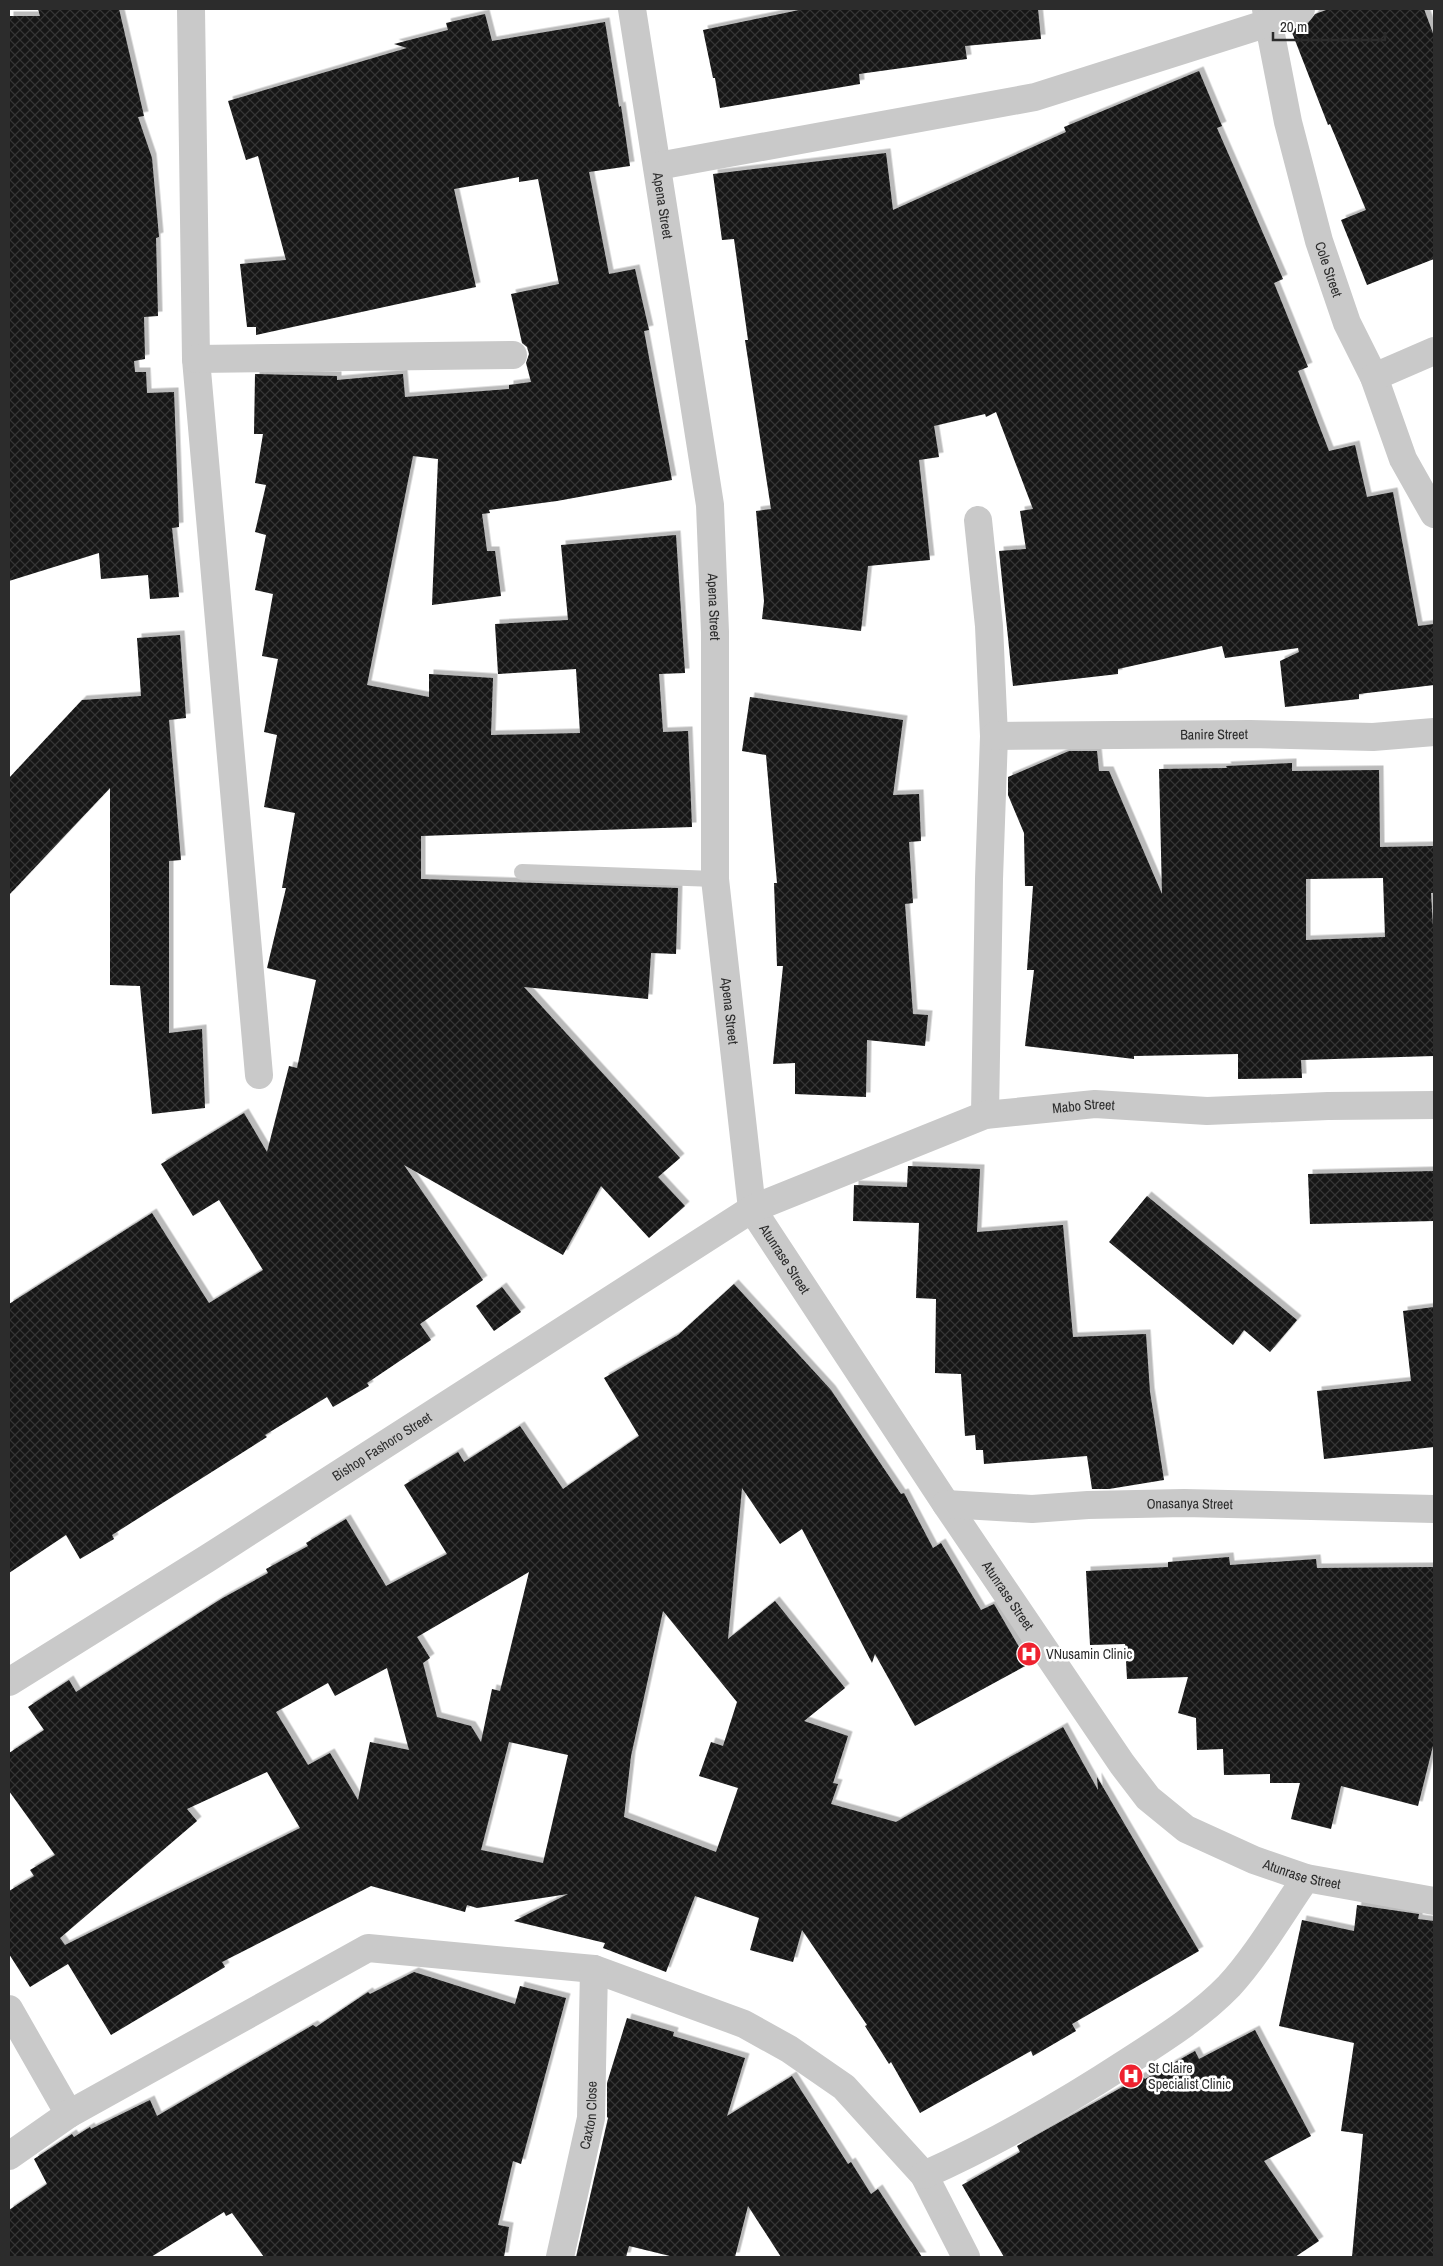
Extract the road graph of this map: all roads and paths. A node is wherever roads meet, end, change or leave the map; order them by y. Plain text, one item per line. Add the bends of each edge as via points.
1 (191, 9) edge
2 (632, 9) edge
3 (1301, 9) edge
4 (1267, 16) edge
5 (658, 166) junction
6 (1434, 351) edge
7 (514, 355) dead end
8 (196, 359) junction
9 (1374, 377) junction
10 (1434, 514) edge
11 (978, 520) dead end
12 (1434, 732) edge
13 (994, 736) junction
14 (522, 872) dead end
15 (715, 879) junction
16 (259, 1075) dead end
17 (1434, 1105) edge
18 (985, 1116) junction
19 (752, 1208) junction
20 (946, 1504) junction
21 (1434, 1509) edge
22 (9, 1682) edge
23 (1306, 1878) junction
24 (1434, 1901) edge
25 (594, 1969) junction
26 (9, 2009) edge
27 (69, 2114) junction
28 (9, 2156) edge
29 (924, 2175) junction
30 (560, 2257) edge
31 (966, 2257) edge

1 - 8 street
2 - 5 street, Apena Street
3 - 4 street
4 - 5 street via 1035,97
4 - 9 street, Cole Street via 1288,122 1319,242 1347,323
5 - 15 street, Apena Street via 710,505 715,632
6 - 9 street
7 - 8 street
8 - 16 street
9 - 10 street, Cole Street via 1403,458
11 - 13 street via 989,626
12 - 13 street, Banire Street via 1373,737 1250,734
13 - 18 street
14 - 15 lane
15 - 19 street, Apena Street
17 - 18 street, Mabo Street via 1207,1111 1095,1104
18 - 19 street, Mabo Street
19 - 20 street, Atunrase Street
19 - 22 street, Bishop Fashoro Street
20 - 21 street, Onasanya Street via 1032,1510 1184,1503
20 - 23 street, Atunrase Street via 1148,1798 1186,1828 1254,1860
23 - 24 street, Atunrase Street
23 - 29 street via 1254,1954 1228,1986 1199,2013 1034,2120
25 - 27 street via 368,1948
25 - 29 street via 744,2024 789,2049 844,2087
25 - 30 street, Caxton Close via 590,2118
26 - 27 street
27 - 28 street
29 - 31 street

